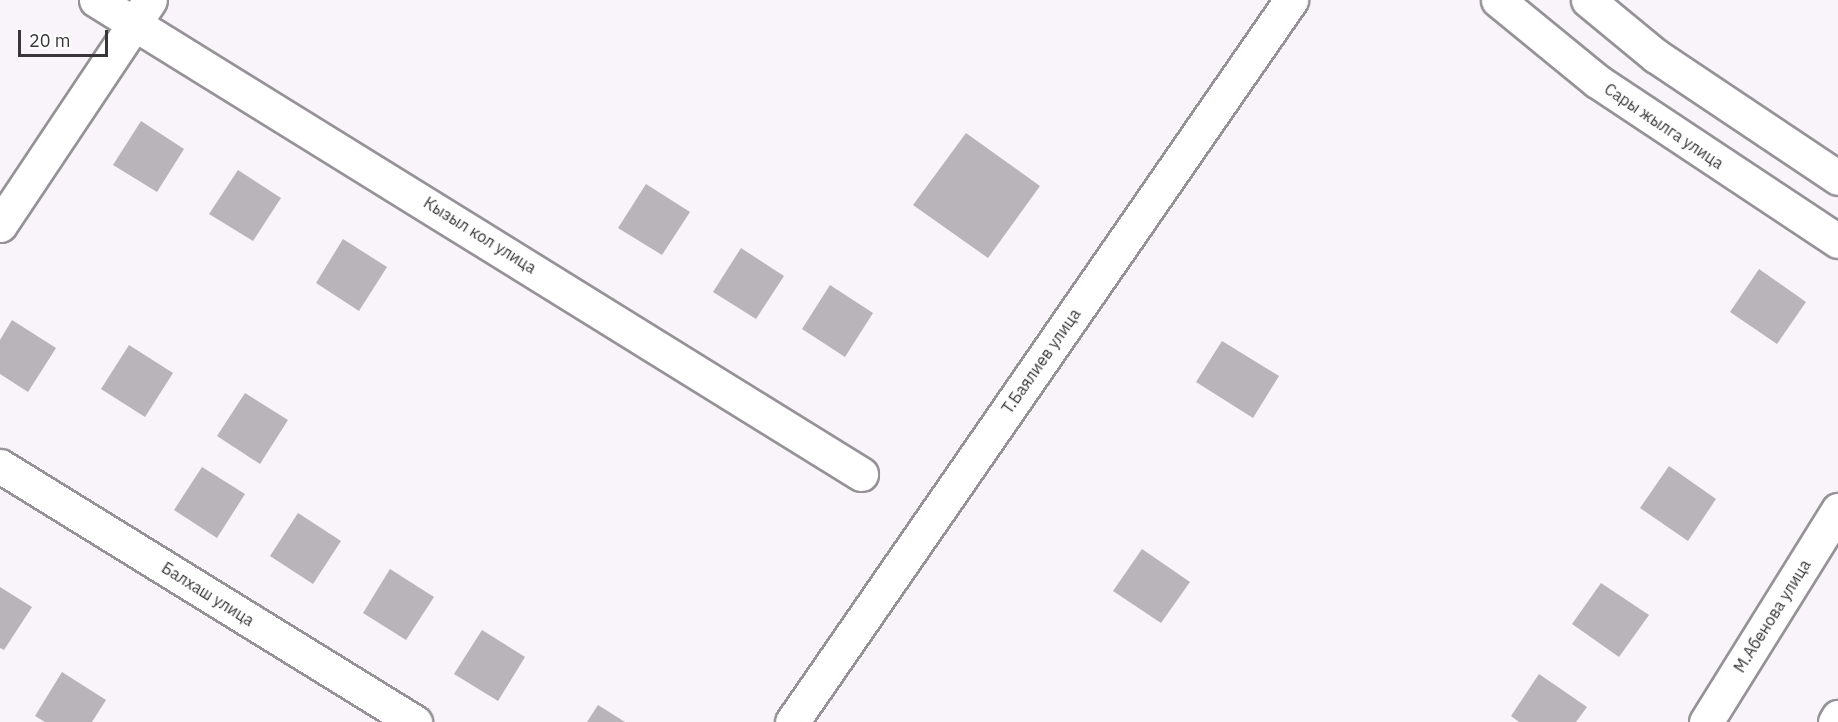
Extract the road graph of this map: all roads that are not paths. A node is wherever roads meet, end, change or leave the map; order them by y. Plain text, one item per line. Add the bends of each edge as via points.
1 (96, 0) edge
2 (1290, 0) edge
3 (1498, 0) edge
4 (1588, 0) edge
5 (142, 11) edge
6 (1830, 171) edge
7 (0, 225) edge
8 (1835, 242) edge
9 (0, 466) edge
10 (861, 474) dead end
11 (1838, 510) edge
12 (1838, 717) edge
13 (415, 722) edge
14 (792, 722) edge
15 (1706, 722) edge
16 (1835, 722) edge

1 - 5 street, Кызыл кол улица
2 - 14 street, Т.Баялиев улица
3 - 8 street, Сары жылга улица via 1596,81
4 - 6 street via 1656,56
5 - 7 street
5 - 10 street, Кызыл кол улица
9 - 13 street, Балхаш улица
11 - 15 street, М.Абенова улица
12 - 16 street

